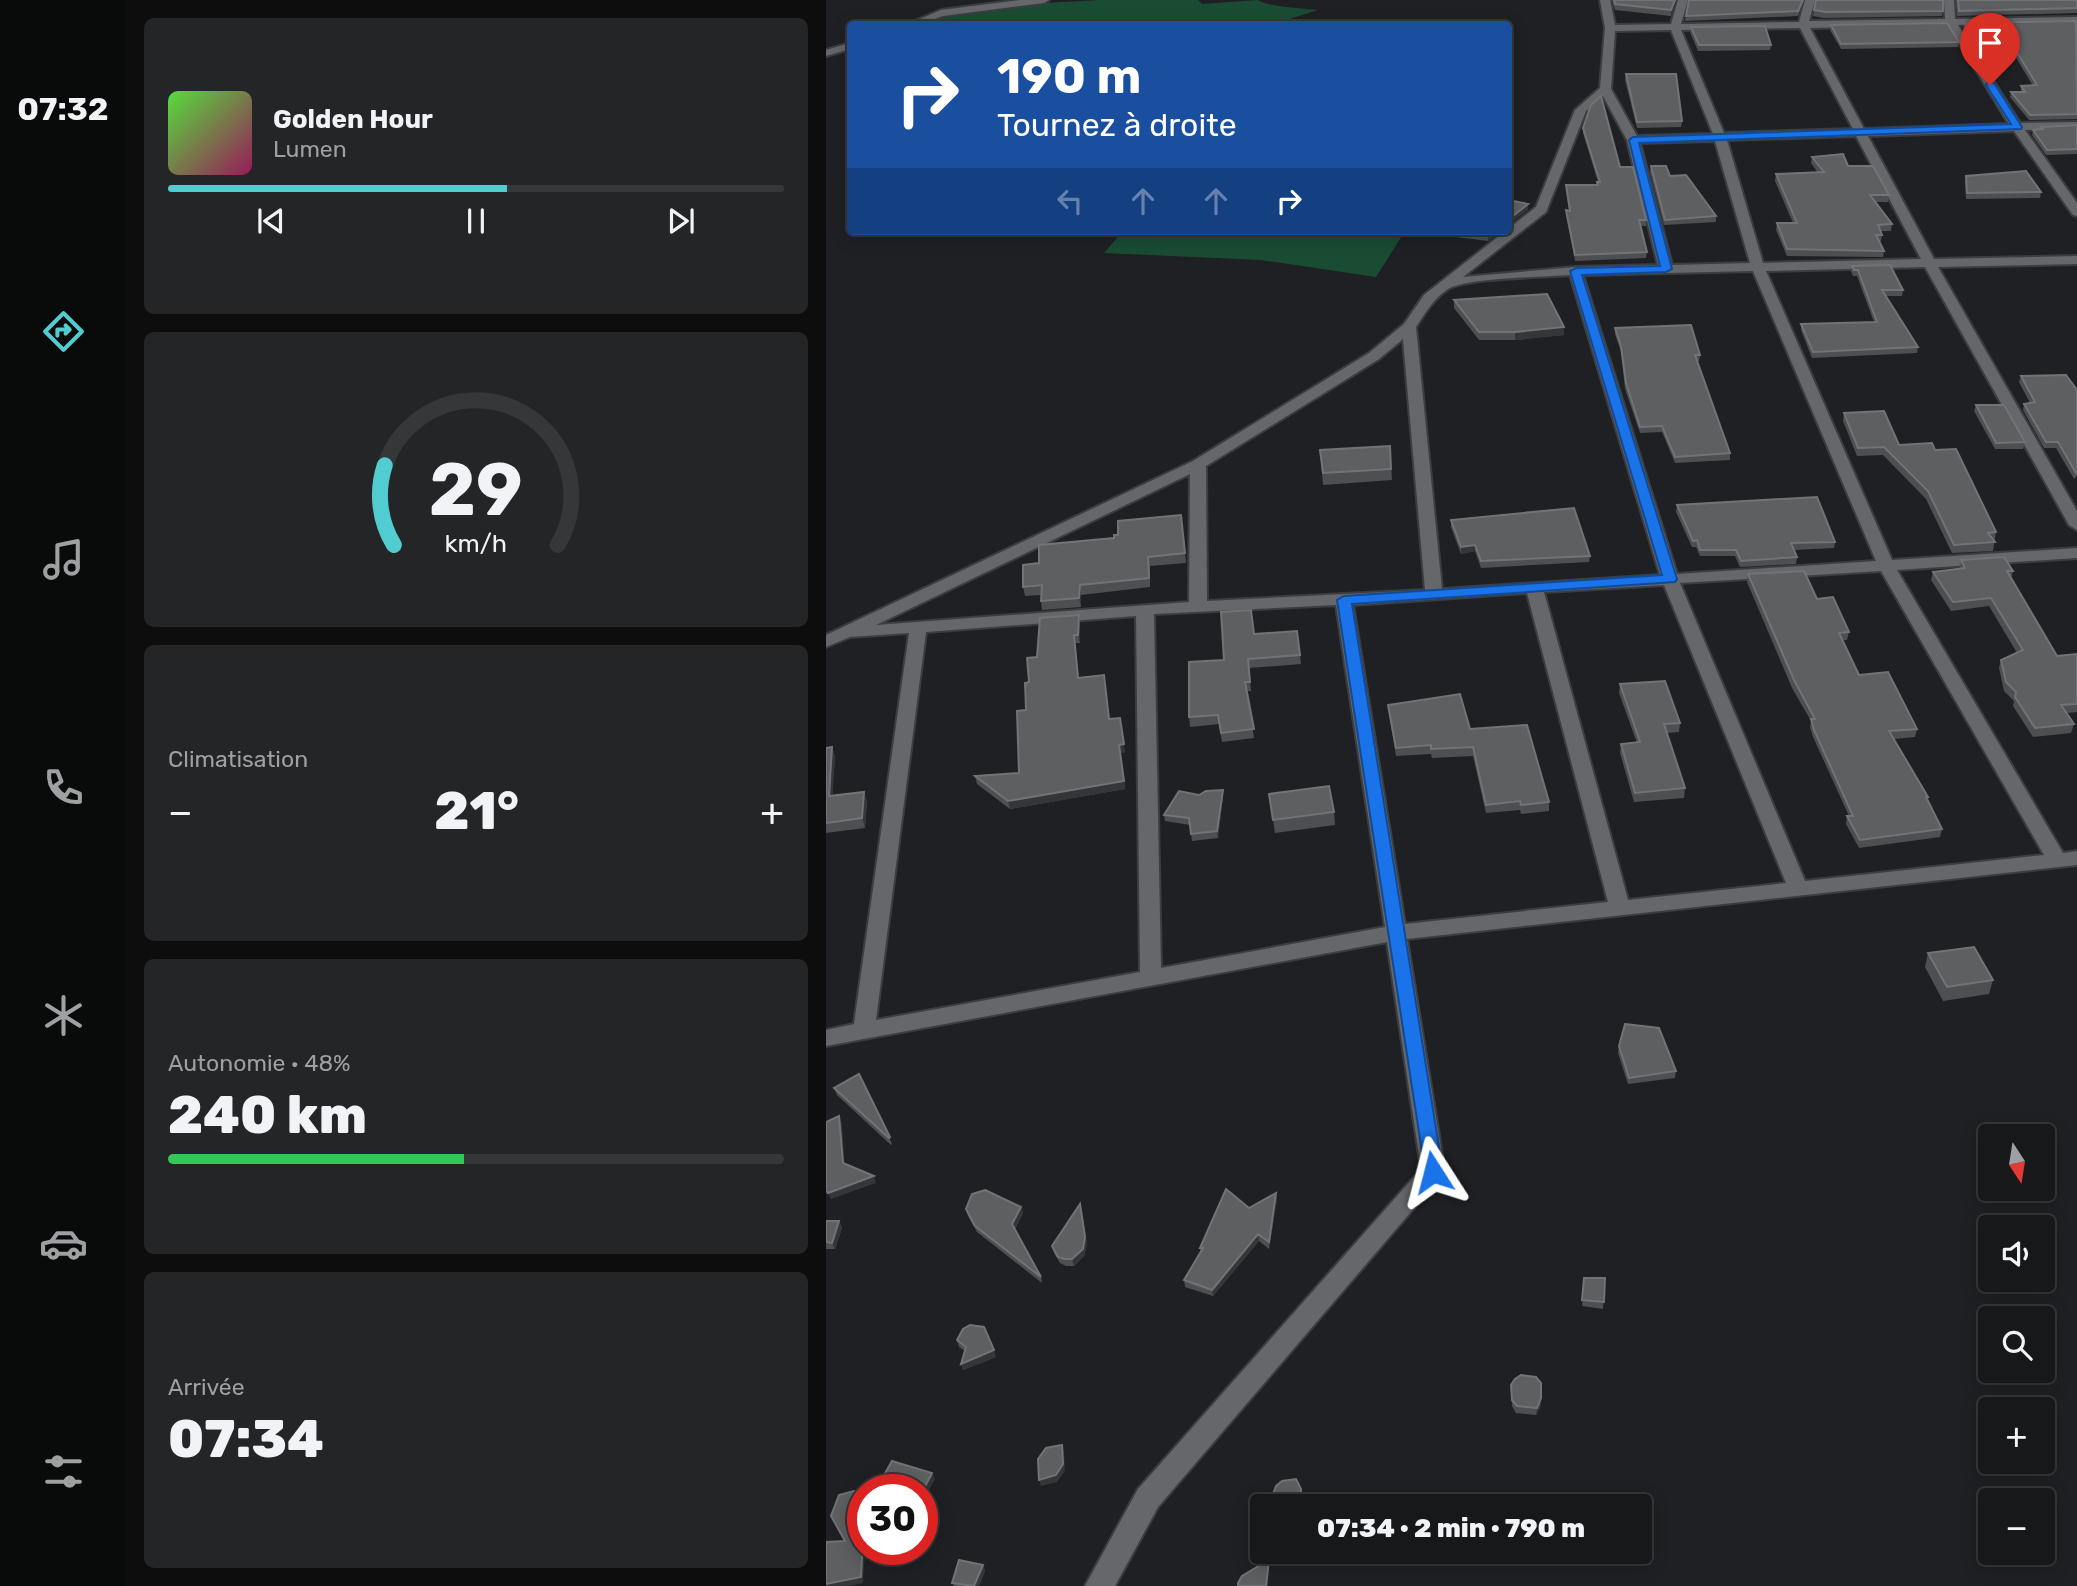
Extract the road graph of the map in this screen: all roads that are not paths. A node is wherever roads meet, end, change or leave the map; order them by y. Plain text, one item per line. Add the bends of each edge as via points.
1 (1044, 0) edge
2 (1605, 0) edge
3 (1683, 0) edge
4 (1810, 0) edge
5 (1949, 0) edge
6 (2076, 18) edge
7 (921, 21) edge
8 (1950, 21) junction
9 (1803, 24) junction
10 (1675, 27) junction
11 (1610, 28) junction
12 (847, 47) edge
13 (826, 53) edge
14 (1605, 89) junction
15 (2077, 125) edge
16 (2017, 127) junction
17 (1860, 132) junction
18 (1720, 137) junction
19 (1633, 140) junction
20 (2077, 212) edge
21 (1512, 233) edge
22 (1509, 235) edge
23 (2077, 260) edge
24 (1929, 262) junction
25 (1757, 266) junction
26 (1666, 269) junction
27 (1576, 271) junction
28 (1447, 284) junction
29 (1409, 327) junction
30 (1198, 464) junction
31 (2077, 525) edge
32 (2077, 553) edge
33 (1886, 565) junction
34 (1670, 579) junction
35 (1534, 588) junction
36 (1434, 594) junction
37 (1344, 600) junction
38 (1198, 606) junction
39 (1145, 610) junction
40 (918, 627) junction
41 (851, 632) junction
42 (826, 642) edge
43 (2067, 859) edge
44 (1798, 888) junction
45 (1619, 908) junction
46 (1394, 933) junction
47 (1151, 978) junction
48 (864, 1031) junction
49 (826, 1038) edge
50 (1099, 1586) edge

1 - 7 street via 941,13
2 - 11 street
3 - 10 street
4 - 9 street
5 - 8 street
6 - 8 street
8 - 9 street
8 - 16 street
9 - 10 street
9 - 17 street
10 - 11 street
10 - 18 street
11 - 14 street
12 - 13 street
14 - 19 street
14 - 21 street via 1581,110 1542,209
15 - 16 street
16 - 17 street
16 - 20 street
17 - 18 street
17 - 24 street
18 - 19 street
18 - 25 street
19 - 26 street
22 - 28 street
23 - 24 street
24 - 25 street
24 - 31 street
25 - 26 street
25 - 33 street
26 - 27 street
27 - 28 street
27 - 34 street
28 - 29 street via 1429,298
29 - 30 street via 1374,356
29 - 36 street
30 - 38 street
30 - 41 street
32 - 33 street
33 - 34 street
33 - 43 street
34 - 35 street
34 - 44 street
35 - 36 street
35 - 45 street
36 - 37 street
37 - 38 street
37 - 46 street
38 - 39 street
39 - 40 street
39 - 47 street
40 - 41 street
40 - 48 street
41 - 42 street
43 - 44 street
44 - 45 street
45 - 46 street
46 - 47 street
46 - 50 street via 1433,1172 1148,1498
47 - 48 street
48 - 49 street

